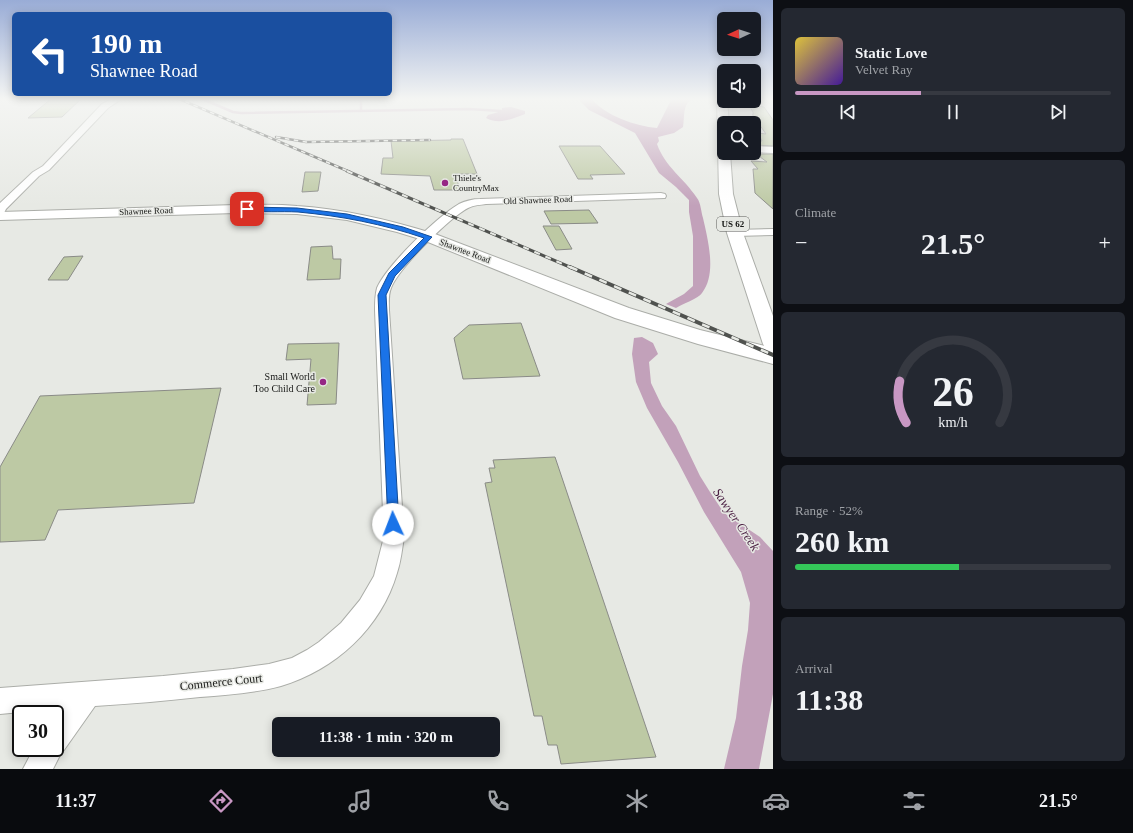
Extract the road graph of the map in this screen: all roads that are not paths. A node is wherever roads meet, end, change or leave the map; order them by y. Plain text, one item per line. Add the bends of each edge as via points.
1 (78, 134) edge
2 (761, 149) edge
3 (773, 150) edge
4 (725, 160) edge
5 (46, 168) junction
6 (661, 196) dead end
7 (0, 211) edge
8 (0, 216) edge
9 (773, 232) edge
10 (735, 233) junction
11 (429, 237) junction
12 (773, 344) edge
13 (773, 356) edge
14 (88, 694) junction
15 (0, 701) edge
16 (64, 729) edge
17 (44, 757) edge
18 (37, 769) edge

1 - 5 street
2 - 3 street
4 - 10 main road, US 62 via 726,194
5 - 7 street via 36,174
5 - 8 street via 45,173 12,208
6 - 11 street, Old Shawnee Road via 475,202 461,207
8 - 11 main road, Shawnee Road via 236,209 297,210 347,216
9 - 10 street
10 - 12 main road, US 62
11 - 13 main road, Shawnee Road via 622,313 698,337
11 - 14 street, Commerce Court via 392,275 382,295 394,537 382,584 368,608 353,628 332,647 303,666 263,678
14 - 15 street, Commerce Court
14 - 16 street
17 - 18 street

